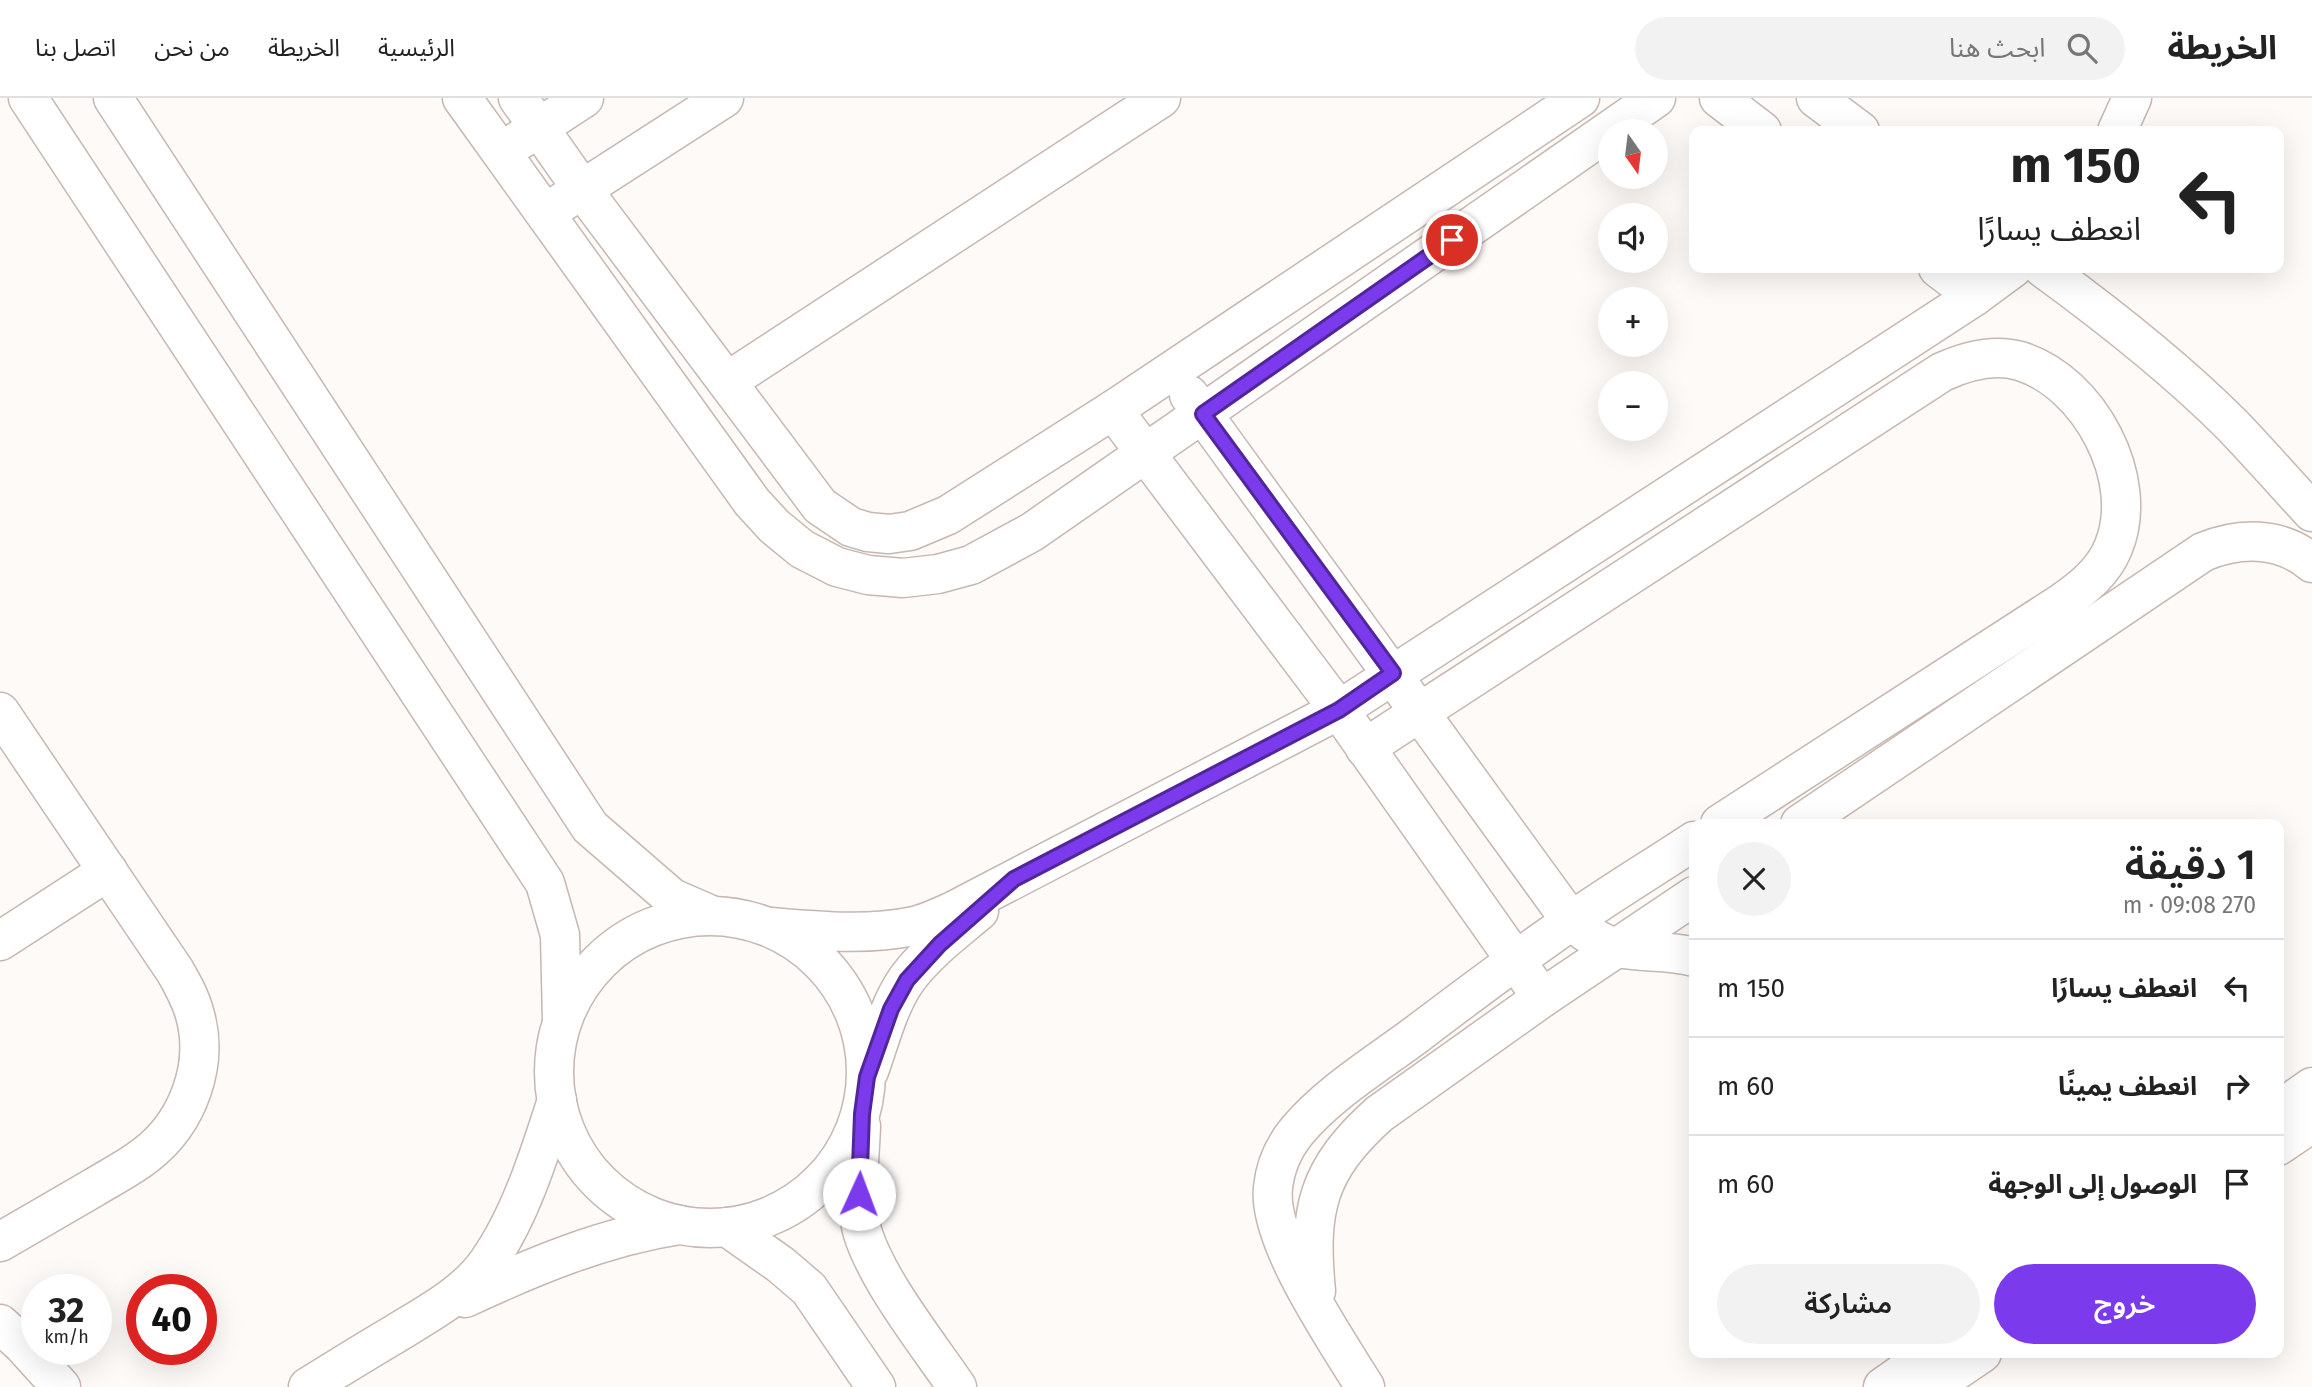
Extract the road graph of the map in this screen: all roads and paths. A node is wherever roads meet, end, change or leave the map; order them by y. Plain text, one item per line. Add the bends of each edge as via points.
1 (28, 98) edge
2 (113, 98) edge
3 (462, 98) edge
4 (583, 98) edge
5 (724, 98) edge
6 (1161, 98) edge
7 (1580, 98) edge
8 (1656, 98) edge
9 (1719, 98) edge
10 (1816, 98) edge
11 (2132, 98) edge
12 (528, 113) edge
13 (1755, 126) edge
14 (1853, 126) edge
15 (2119, 126) edge
16 (500, 152) junction
17 (582, 189) junction
18 (544, 213) junction
19 (1945, 273) edge
20 (2006, 273) edge
21 (2050, 273) edge
22 (1975, 296) junction
23 (1170, 370) junction
24 (728, 382) junction
25 (1112, 410) junction
26 (1203, 414) junction
27 (1145, 455) junction
28 (2312, 512) edge
29 (2312, 563) edge
30 (1393, 673) junction
31 (1339, 710) junction
32 (0, 712) edge
33 (1420, 712) junction
34 (1366, 748) junction
35 (1728, 819) edge
36 (1807, 819) edge
37 (1689, 844) edge
38 (108, 871) junction
39 (1014, 879) junction
40 (1689, 899) edge
41 (711, 915) junction
42 (1571, 921) junction
43 (770, 927) junction
44 (0, 941) edge
45 (1618, 948) junction
46 (1689, 956) edge
47 (1516, 960) junction
48 (1542, 998) junction
49 (562, 1021) junction
50 (2312, 1087) edge
51 (865, 1095) junction
52 (556, 1100) junction
53 (2284, 1107) edge
54 (2312, 1123) edge
55 (2284, 1142) edge
56 (680, 1225) junction
57 (727, 1227) junction
58 (0, 1242) edge
59 (1318, 1310) junction
60 (419, 1319) junction
61 (0, 1324) edge
62 (1924, 1358) edge
63 (1977, 1363) edge
64 (61, 1387) edge
65 (308, 1387) edge
66 (876, 1387) edge
67 (957, 1387) edge
68 (1365, 1387) edge
69 (1883, 1387) edge
70 (1932, 1387) edge

1 - 49 street via 545,883 560,935
2 - 41 street via 590,827 672,898
3 - 16 street
4 - 12 street
5 - 17 street
6 - 24 street
7 - 23 street
8 - 26 street
9 - 13 street
10 - 14 street
11 - 15 street
12 - 16 street
12 - 17 street
16 - 18 street
17 - 18 street
17 - 24 street
18 - 27 street via 752,502 802,549 837,567 903,578 971,565 1032,532
19 - 22 street
20 - 22 street
21 - 28 street via 2184,380
22 - 30 street
23 - 25 street
23 - 26 street
24 - 25 street via 820,506 851,527 889,534 910,531 948,515
25 - 27 street
26 - 27 street
26 - 30 street
27 - 31 street
29 - 36 street via 2285,547 2262,541 2232,542 2203,552
30 - 31 street
30 - 33 street
31 - 34 street
31 - 39 street
32 - 38 street
33 - 34 street
33 - 35 street via 1942,372 1970,361 2000,358 2020,361 2065,388 2098,428 2118,476 2120,526 2101,570 2063,602
33 - 42 street
34 - 47 street
37 - 42 street
38 - 44 street
38 - 58 street via 188,993 200,1042 192,1092 182,1115 148,1153
39 - 43 street via 917,925 881,932
39 - 51 street via 940,944 907,980 891,1009
40 - 45 street
41 - 43 street
41 - 49 street via 673,920 636,934 605,957 580,986
42 - 45 street
42 - 47 street
43 - 51 street via 811,952 843,987 862,1030
45 - 46 street
45 - 48 street
47 - 48 street
47 - 59 street via 1341,1091 1296,1132 1283,1152 1273,1209
48 - 59 street via 1379,1114 1338,1156 1317,1206 1313,1232
49 - 52 street via 556,1047
50 - 53 street
51 - 57 street via 852,1138 822,1182 779,1212
51 - 67 street via 859,1194 863,1233 883,1275
52 - 56 street via 579,1157 599,1182 641,1211
52 - 60 street via 506,1233 487,1264 464,1288
54 - 55 street
56 - 57 street
56 - 60 street via 572,1251
57 - 66 street via 809,1289
59 - 68 street
60 - 65 street
61 - 64 street
62 - 69 street
63 - 70 street

